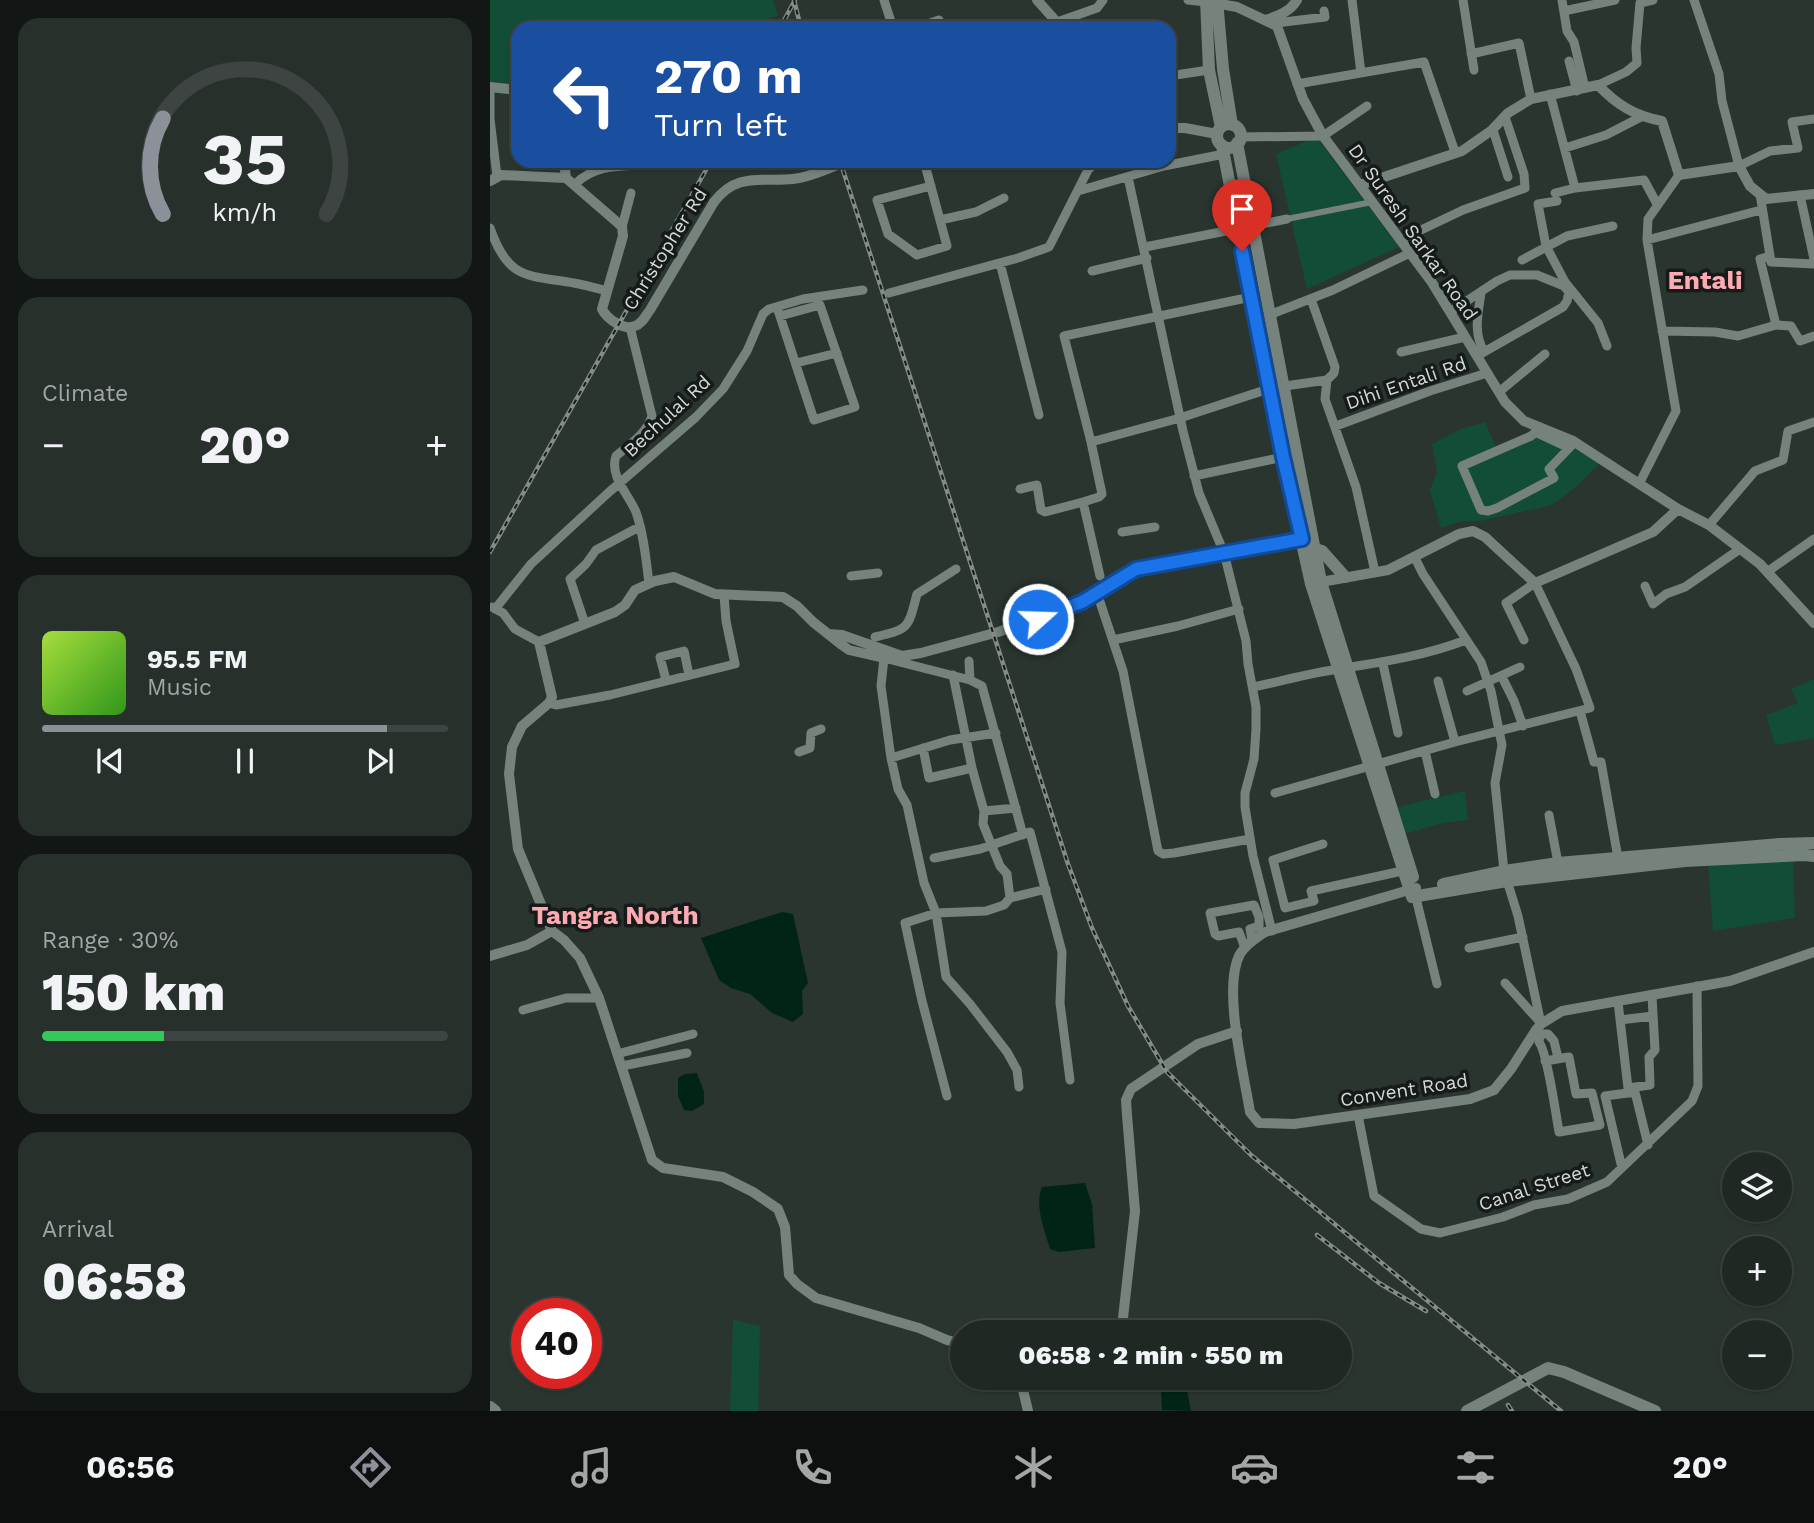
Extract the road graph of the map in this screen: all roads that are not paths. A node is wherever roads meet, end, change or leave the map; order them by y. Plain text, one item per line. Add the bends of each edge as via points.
1 (884, 0) edge
2 (1037, 0) edge
3 (1103, 0) edge
4 (1188, 0) edge
5 (1297, 0) edge
6 (1352, 0) edge
7 (1463, 0) edge
8 (1562, 0) edge
9 (1615, 0) edge
10 (1653, 0) edge
11 (1694, 0) edge
12 (1212, 1) edge
13 (1640, 1) edge
14 (1324, 11) dead end
15 (1564, 11) junction
16 (939, 20) dead end
17 (1265, 20) junction
18 (891, 21) edge
19 (936, 21) edge
20 (1055, 21) edge
21 (1068, 21) edge
22 (1277, 26) junction
23 (1471, 54) junction
24 (1569, 61) dead end
25 (1209, 70) junction
26 (1475, 70) dead end
27 (1361, 73) junction
28 (1176, 75) edge
29 (1297, 84) junction
30 (1598, 85) junction
31 (490, 87) edge
32 (511, 89) edge
33 (1581, 90) junction
34 (1549, 94) junction
35 (1531, 99) junction
36 (1367, 106) dead end
37 (1505, 117) junction
38 (1641, 117) junction
39 (1814, 119) edge
40 (1176, 128) edge
41 (1493, 130) junction
42 (1323, 136) junction
43 (1223, 137) junction
44 (1239, 140) junction
45 (1565, 148) junction
46 (1455, 152) junction
47 (1176, 160) edge
48 (1740, 166) junction
49 (566, 168) edge
50 (598, 168) edge
51 (831, 168) edge
52 (926, 168) edge
53 (1090, 168) edge
54 (1157, 168) edge
55 (1679, 175) junction
56 (1128, 177) junction
57 (1508, 177) dead end
58 (494, 179) edge
59 (570, 181) junction
60 (1360, 185) junction
61 (931, 186) junction
62 (1575, 188) junction
63 (1078, 191) junction
64 (631, 193) dead end
65 (1760, 194) junction
66 (1814, 194) edge
67 (1800, 195) junction
68 (1004, 198) dead end
69 (1372, 202) junction
70 (1657, 204) junction
71 (1760, 210) junction
72 (1287, 219) joint
73 (940, 220) junction
74 (1252, 225) junction
75 (1614, 226) dead end
76 (622, 227) junction
77 (490, 228) edge
78 (1238, 228) junction
79 (1400, 240) junction
80 (1647, 240) junction
81 (1546, 246) junction
82 (1145, 247) junction
83 (1410, 253) junction
84 (1770, 256) junction
85 (1147, 258) junction
86 (1522, 260) dead end
87 (1814, 261) edge
88 (1000, 263) junction
89 (1092, 271) dead end
90 (863, 290) dead end
91 (607, 291) junction
92 (889, 293) dead end
93 (1481, 293) junction
94 (1251, 297) junction
95 (1311, 299) junction
96 (778, 312) junction
97 (1450, 312) junction
98 (1269, 315) junction
99 (1159, 316) junction
100 (1776, 325) junction
101 (630, 327) junction
102 (1662, 331) junction
103 (1814, 336) edge
104 (1465, 337) junction
105 (1607, 346) dead end
106 (1401, 352) dead end
107 (837, 353) junction
108 (1480, 354) junction
109 (1545, 354) dead end
110 (796, 363) junction
111 (1487, 373) junction
112 (1327, 380) junction
113 (1284, 386) junction
114 (1271, 388) junction
115 (1499, 393) junction
116 (1039, 415) dead end
117 (1180, 418) junction
118 (1814, 422) edge
119 (1336, 426) junction
120 (1538, 430) junction
121 (1091, 442) junction
122 (1572, 445) junction
123 (1283, 457) junction
124 (1195, 476) junction
125 (620, 483) junction
126 (1639, 484) junction
127 (1020, 489) dead end
128 (1083, 502) junction
129 (1678, 509) junction
130 (1709, 525) junction
131 (639, 527) junction
132 (1155, 527) dead end
133 (1122, 532) dead end
134 (1814, 539) edge
135 (1310, 541) junction
136 (1740, 550) junction
137 (1224, 553) junction
138 (1415, 558) junction
139 (956, 569) dead end
140 (1375, 572) junction
141 (1767, 572) junction
142 (877, 573) dead end
143 (852, 576) dead end
144 (1100, 576) dead end
145 (1345, 578) junction
146 (1321, 582) junction
147 (649, 583) junction
148 (1535, 583) junction
149 (1645, 586) dead end
150 (1097, 593) junction
151 (724, 595) junction
152 (492, 607) edge
153 (1239, 609) junction
154 (1814, 623) edge
155 (585, 624) junction
156 (826, 634) junction
157 (875, 636) dead end
158 (1113, 640) junction
159 (1466, 640) junction
160 (1524, 640) dead end
161 (539, 642) junction
162 (884, 659) junction
163 (969, 661) dead end
164 (1383, 664) junction
165 (1520, 667) dead end
166 (1343, 668) junction
167 (953, 674) junction
168 (690, 675) junction
169 (1502, 677) junction
170 (666, 680) junction
171 (970, 680) junction
172 (1438, 681) dead end
173 (1488, 682) junction
174 (1253, 687) junction
175 (1467, 691) dead end
176 (549, 703) junction
177 (1580, 711) junction
178 (1523, 726) junction
179 (821, 729) dead end
180 (1499, 732) junction
181 (996, 733) junction
182 (1398, 733) dead end
183 (965, 738) junction
184 (1455, 742) junction
185 (922, 748) junction
186 (1425, 751) junction
187 (799, 752) dead end
188 (891, 758) junction
189 (1374, 767) junction
190 (972, 768) junction
191 (1275, 793) dead end
192 (1434, 794) dead end
193 (1016, 808) junction
194 (984, 811) junction
195 (1549, 816) dead end
196 (1027, 834) junction
197 (1250, 839) junction
198 (1814, 843) edge
199 (1323, 844) dead end
200 (991, 846) junction
201 (1814, 856) edge
202 (934, 858) dead end
203 (1618, 858) junction
204 (1558, 863) junction
205 (1402, 870) junction
206 (1505, 876) junction
207 (1046, 889) junction
208 (1414, 892) junction
209 (1010, 898) junction
210 (936, 913) junction
211 (552, 931) junction
212 (1272, 931) junction
213 (1247, 937) junction
214 (1522, 937) junction
215 (1469, 948) dead end
216 (1814, 952) edge
217 (490, 956) edge
218 (1505, 983) dead end
219 (1437, 984) dead end
220 (1697, 986) junction
221 (1652, 996) junction
222 (599, 998) junction
223 (1618, 1002) junction
224 (523, 1010) dead end
225 (1653, 1016) junction
226 (1620, 1020) junction
227 (1539, 1029) junction
228 (1237, 1031) junction
229 (693, 1034) dead end
230 (687, 1053) dead end
231 (617, 1054) junction
232 (1558, 1058) junction
233 (1545, 1060) junction
234 (622, 1066) junction
235 (1070, 1080) dead end
236 (1019, 1087) dead end
237 (947, 1096) dead end
238 (1358, 1115) junction
239 (1647, 1144) junction
240 (1621, 1163) junction
241 (1123, 1320) edge
242 (950, 1341) edge
243 (1564, 1372) junction
244 (1023, 1390) edge
245 (490, 1407) edge
246 (495, 1411) edge
247 (1028, 1411) edge
248 (1467, 1411) edge
249 (1482, 1411) edge
250 (1655, 1411) edge

1 - 18 street
2 - 20 street
3 - 21 street via 1097,8
4 - 12 street
5 - 17 street via 1279,16
6 - 27 street
7 - 23 street
8 - 15 street
9 - 15 street
10 - 13 street
11 - 48 street via 1719,74
12 - 17 street
12 - 25 main road
12 - 43 main road via 1223,69
13 - 30 street via 1637,63
14 - 22 street via 1325,17
15 - 33 street
16 - 19 street
17 - 22 street
22 - 29 street, Dr Suresh Sarkar Road
23 - 26 street
23 - 35 street via 1519,43
24 - 33 street
25 - 28 street
25 - 43 main road
27 - 29 street
27 - 46 street via 1424,62
29 - 42 street, Dr Suresh Sarkar Road
30 - 33 street
30 - 38 street
31 - 32 street
31 - 58 street
33 - 34 street
34 - 35 street
34 - 45 street
35 - 37 street
36 - 42 street
37 - 41 street
37 - 79 street via 1525,188 1463,210
38 - 45 street
38 - 55 street via 1662,121
39 - 48 street via 1791,122 1798,148 1770,151
40 - 43 street
41 - 46 street
41 - 57 street
42 - 44 street
42 - 60 street, Dr Suresh Sarkar Road
43 - 44 main road via 1230,147
43 - 44 main road via 1238,129
43 - 47 street
43 - 78 main road
44 - 74 main road
45 - 62 street
46 - 60 street
48 - 55 street
48 - 65 street via 1749,186
49 - 59 street
50 - 59 street
51 - 101 street, Christopher Rd via 794,179 735,183 723,190 650,310 638,325
52 - 61 street
53 - 63 street
54 - 56 street
55 - 70 street
56 - 63 street
56 - 82 street
58 - 59 street
59 - 76 street
60 - 69 street, Dr Suresh Sarkar Road
61 - 73 street
61 - 73 street via 877,200 888,234 917,255 947,246
62 - 70 street via 1644,180
62 - 81 street via 1538,204
63 - 88 street via 1049,247
64 - 76 street
65 - 67 street via 1766,199
65 - 71 street
66 - 67 street
67 - 87 street
68 - 73 street via 976,212
69 - 72 street
69 - 79 street, Dr Suresh Sarkar Road
70 - 80 street via 1648,219
71 - 80 street
71 - 84 street
72 - 74 street
74 - 78 street
74 - 98 main road
75 - 81 street via 1567,236
76 - 91 street
77 - 91 street via 497,249 516,271
78 - 82 street
78 - 94 main road
79 - 83 street, Dr Suresh Sarkar Road
80 - 102 street
81 - 86 street
81 - 105 street via 1565,282 1598,323
82 - 85 street
83 - 95 street
83 - 97 street, Dr Suresh Sarkar Road
84 - 87 street via 1770,262
84 - 100 street via 1760,259
85 - 89 street
85 - 99 street
88 - 92 street
88 - 116 street
90 - 96 street via 803,299
91 - 101 street via 604,313
93 - 97 street
93 - 108 street via 1476,329
93 - 108 street via 1510,275 1523,274 1537,275 1569,292 1563,307
94 - 99 street
94 - 114 main road
95 - 98 street
95 - 112 street via 1335,367
96 - 107 street via 820,305
96 - 110 street
96 - 125 street, Bechulal Rd via 763,314 723,389
97 - 104 street, Dr Suresh Sarkar Road
98 - 113 main road
99 - 117 street
99 - 121 street via 1064,337
100 - 102 street via 1738,336
100 - 103 street via 1791,326 1800,341
101 - 125 street via 652,420 614,460
102 - 126 street via 1676,411
104 - 106 street
104 - 108 street, Dr Suresh Sarkar Road
107 - 110 street
107 - 110 street via 855,407 814,420
108 - 111 street, Dr Suresh Sarkar Road
109 - 115 street
111 - 115 street, Dr Suresh Sarkar Road
111 - 119 street, Dihi Entali Rd
112 - 113 street
112 - 119 street via 1325,399
113 - 114 street
113 - 135 main road
114 - 117 street
114 - 123 main road
115 - 120 street, Dr Suresh Sarkar Road
117 - 121 street
117 - 124 street
118 - 130 street via 1788,431 1783,460 1755,471
119 - 140 street via 1356,487
120 - 122 street, Dr Suresh Sarkar Road
120 - 122 street via 1462,466 1481,510 1497,508 1554,478 1549,469
121 - 128 street via 1101,495
122 - 126 street, Dr Suresh Sarkar Road
123 - 124 street
123 - 135 main road
124 - 137 street
125 - 131 street
125 - 152 street, Bechulal Rd via 531,564
126 - 129 street, Dr Suresh Sarkar Road
127 - 128 street via 1037,485 1045,512
128 - 144 street
129 - 130 street, Dr Suresh Sarkar Road
129 - 148 street via 1653,532
130 - 136 street, Dr Suresh Sarkar Road
131 - 147 street
131 - 155 street via 596,550 570,579
132 - 133 street
134 - 141 street
135 - 137 street
135 - 145 main road
135 - 146 main road
135 - 166 main road via 1311,584
136 - 141 street, Dr Suresh Sarkar Road
136 - 149 street via 1653,604
137 - 150 street via 1136,569
137 - 153 street
138 - 140 street
138 - 148 street via 1473,531
138 - 159 street
139 - 157 street via 916,594 909,623 898,631
140 - 145 street
141 - 154 street, Dr Suresh Sarkar Road
142 - 143 street
145 - 146 street
146 - 166 main road
147 - 151 street via 674,578
147 - 155 street via 635,590 621,609
148 - 160 street via 1506,603
148 - 177 street via 1590,708
150 - 156 street via 998,632 902,656
150 - 158 street
151 - 156 street via 783,597
151 - 168 street via 735,664
152 - 161 street via 515,629
153 - 158 street
153 - 174 street
155 - 161 street
156 - 162 street via 849,650
158 - 197 street via 1136,728 1158,851 1174,853
159 - 164 street via 1434,653
159 - 173 street
161 - 176 street via 551,685
162 - 167 street
162 - 188 street via 881,686
163 - 171 street
164 - 166 street
164 - 182 street
165 - 169 street
166 - 174 street
166 - 189 main road
167 - 171 street
167 - 183 street
168 - 170 street
168 - 170 street via 684,651 660,656
169 - 173 street
169 - 178 street
170 - 176 street via 610,695
171 - 181 street via 982,686
172 - 184 street
173 - 175 street
173 - 180 street
174 - 197 street via 1254,759 1245,793
176 - 211 street via 522,726 512,747 509,774 518,849
177 - 178 street
177 - 203 street via 1594,762 1601,762
178 - 180 street
179 - 187 street via 811,733 810,748
180 - 184 street
180 - 206 street via 1502,745 1495,783
181 - 183 street
181 - 193 street
183 - 185 street
183 - 190 street
184 - 186 street
185 - 188 street
185 - 190 street via 929,778
186 - 189 street
186 - 192 street
188 - 210 street
189 - 191 street
189 - 205 main road
189 - 208 main road
190 - 194 street
193 - 194 street
193 - 196 street
194 - 200 street via 983,824
195 - 204 street
196 - 200 street
196 - 207 street
197 - 212 street
198 - 203 main road
199 - 205 street via 1273,860 1285,908 1314,901 1311,891
200 - 202 street
200 - 209 street via 1007,874
201 - 206 main road
203 - 204 main road
204 - 206 main road
205 - 208 main road
206 - 208 main road
206 - 214 street
207 - 209 street
207 - 235 street via 1062,952 1060,1003
208 - 212 street
208 - 219 street
209 - 210 street via 986,911
210 - 236 street via 946,977 1007,1052 1017,1070
210 - 237 street via 905,923
211 - 217 street via 527,945
211 - 222 street via 580,958
212 - 213 street
213 - 213 street via 1218,936 1210,913 1254,905 1260,923
213 - 228 street via 1233,990
214 - 215 street
214 - 227 street
216 - 220 street via 1730,981
218 - 227 street
220 - 221 street
220 - 239 street, Canal Street via 1698,1086 1692,1101
221 - 223 street
221 - 225 street
222 - 224 street via 566,998
222 - 231 street
223 - 226 street
223 - 227 street via 1562,1011
225 - 226 street
225 - 226 street via 1656,1050 1649,1057 1650,1085 1628,1088
227 - 232 street via 1553,1041
227 - 233 street
227 - 238 street, Convent Road via 1494,1090 1470,1099
228 - 238 street, Convent Road via 1250,1112 1259,1123 1294,1124
228 - 241 street via 1198,1044 1131,1089 1126,1100 1135,1211
229 - 231 street
230 - 234 street
231 - 234 street
232 - 233 street
232 - 233 street via 1569,1057 1576,1094 1591,1093 1600,1125 1559,1132
234 - 242 street via 652,1160 663,1168 723,1177 778,1209 785,1227 788,1270 797,1284 816,1298
238 - 240 street, Canal Street via 1374,1196 1421,1229 1440,1233 1568,1199 1607,1182
239 - 240 street, Canal Street
239 - 240 street via 1635,1092 1605,1096
243 - 248 main road via 1542,1369
243 - 249 main road
243 - 250 main road
244 - 247 street
245 - 246 main road

